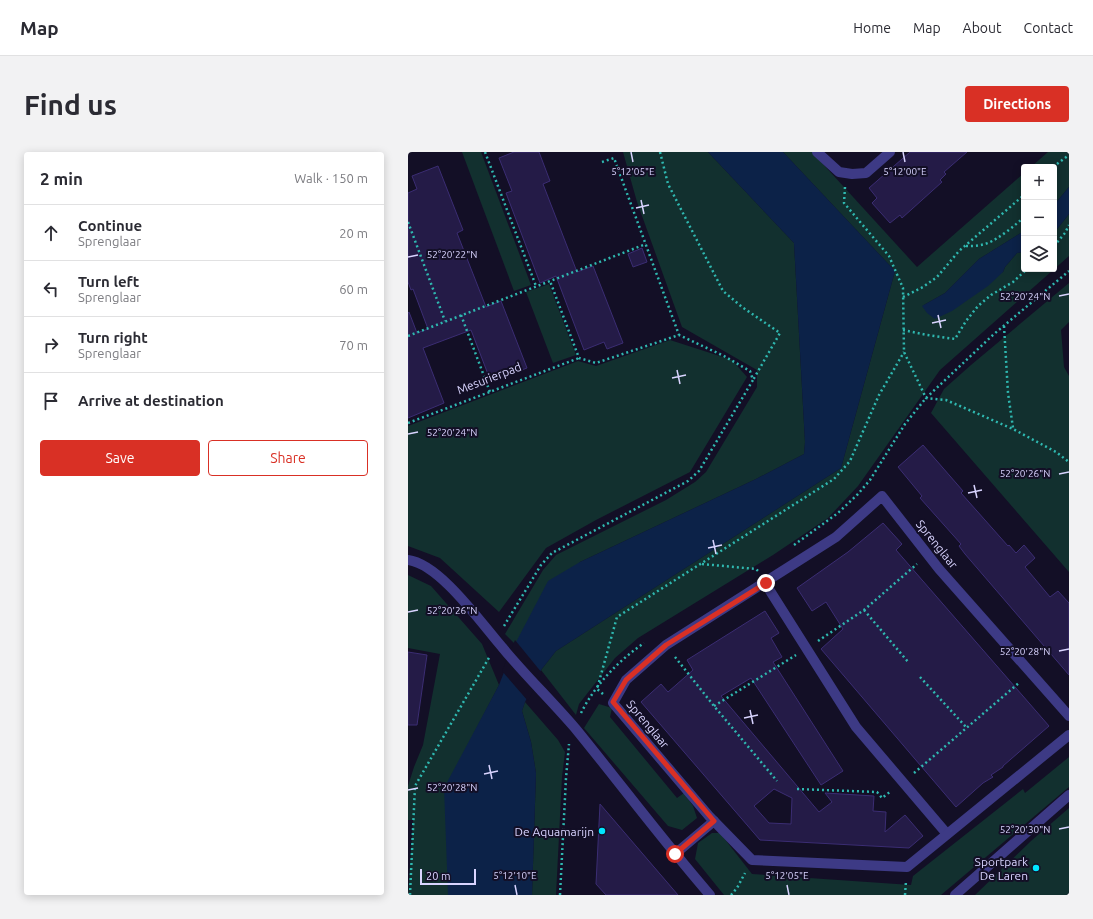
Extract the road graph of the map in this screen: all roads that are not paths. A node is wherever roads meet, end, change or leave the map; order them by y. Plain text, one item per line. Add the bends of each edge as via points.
1 (817, 152) edge
2 (890, 152) edge
3 (408, 560) edge
4 (766, 583) junction
5 (1069, 716) edge
6 (1069, 735) edge
7 (1069, 795) edge
8 (714, 821) junction
9 (947, 834) junction
10 (675, 854) junction
11 (710, 895) edge
12 (955, 895) edge

1 - 2 street via 840,172 845,173 866,173
3 - 10 street via 424,565 447,584 574,728
4 - 5 street, Sprenglaar via 836,537 882,496 939,569
4 - 8 street, Sprenglaar via 666,645 626,680 613,702
4 - 9 street via 856,727
6 - 9 street
7 - 12 street
8 - 9 street, Sprenglaar via 752,860 907,867
8 - 10 street
10 - 11 street

